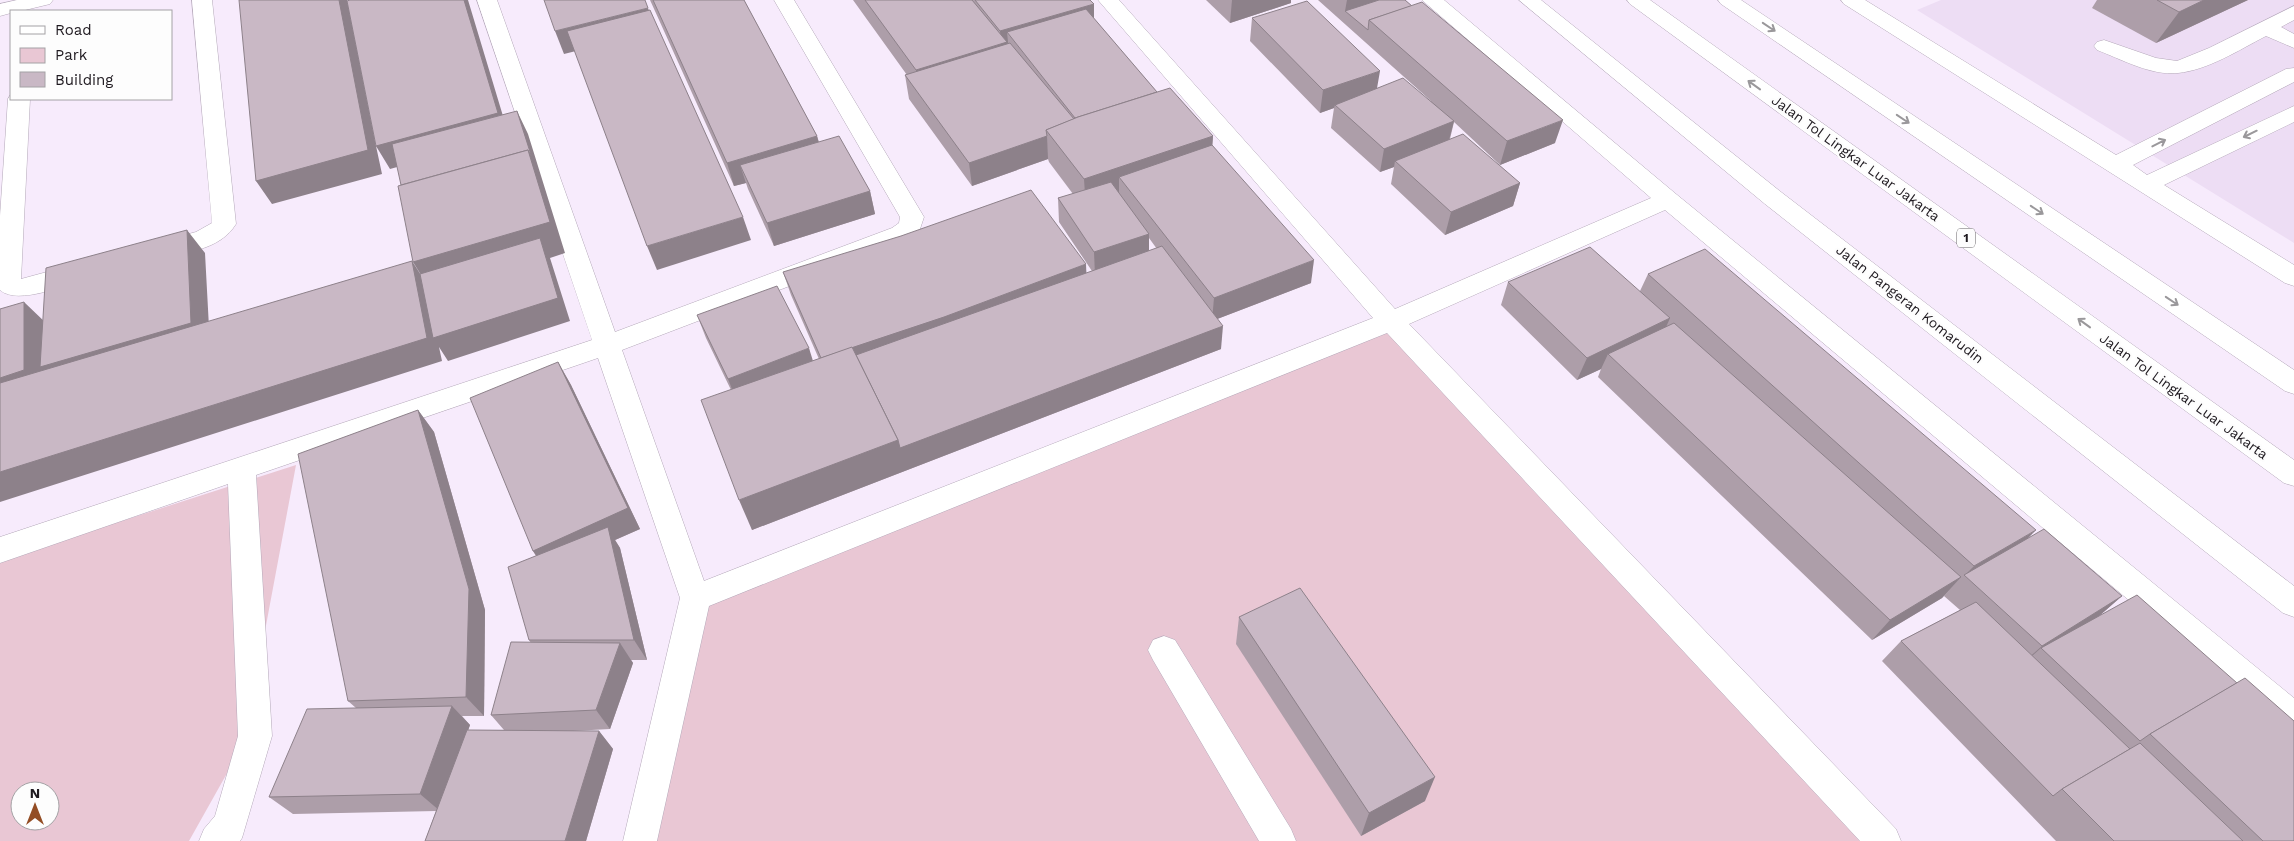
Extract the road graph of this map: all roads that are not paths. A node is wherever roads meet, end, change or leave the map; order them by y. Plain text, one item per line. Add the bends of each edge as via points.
1 (202, 0) edge
2 (486, 0) edge
3 (784, 0) edge
4 (1108, 0) edge
5 (1432, 0) edge
6 (1529, 0) edge
7 (1637, 0) edge
8 (1728, 0) edge
9 (1850, 0) edge
10 (30, 4) edge
11 (0, 10) edge
12 (2294, 12) edge
13 (2265, 27) junction
14 (2294, 42) edge
15 (2104, 46) dead end
16 (2294, 74) edge
17 (19, 100) edge
18 (2294, 113) edge
19 (2115, 165) junction
20 (2147, 184) junction
21 (1668, 200) junction
22 (136, 257) edge
23 (98, 267) edge
24 (2294, 277) edge
25 (1391, 321) junction
26 (608, 345) junction
27 (2294, 384) edge
28 (242, 470) junction
29 (2294, 475) edge
30 (0, 550) edge
31 (695, 598) junction
32 (2294, 604) edge
33 (1164, 650) dead end
34 (2294, 718) edge
35 (216, 841) edge
36 (640, 841) edge
37 (1280, 841) edge
38 (1884, 841) edge

1 - 22 main road via 224,224 221,231 213,236
2 - 26 main road
3 - 26 main road via 912,216 910,226 901,234
4 - 25 main road
5 - 21 main road
6 - 32 main road, Jalan Pangeran Komarudin via 1773,198
29 -> 7 main road, Jalan Tol Lingkar Luar Jakarta / 1
8 -> 27 main road
9 - 19 main road
10 - 11 main road
12 - 13 main road
13 - 14 main road
13 - 15 main road via 2179,68 2158,65
19 -> 16 main road
17 - 23 main road via 10,286 22,288
18 -> 20 main road
19 - 20 main road
20 - 24 main road
21 - 25 main road
21 - 34 main road
25 - 31 main road
25 - 38 main road
26 - 28 main road
26 - 31 main road
28 - 30 main road
28 - 35 main road via 255,736 230,826
31 - 36 main road
33 - 37 main road

